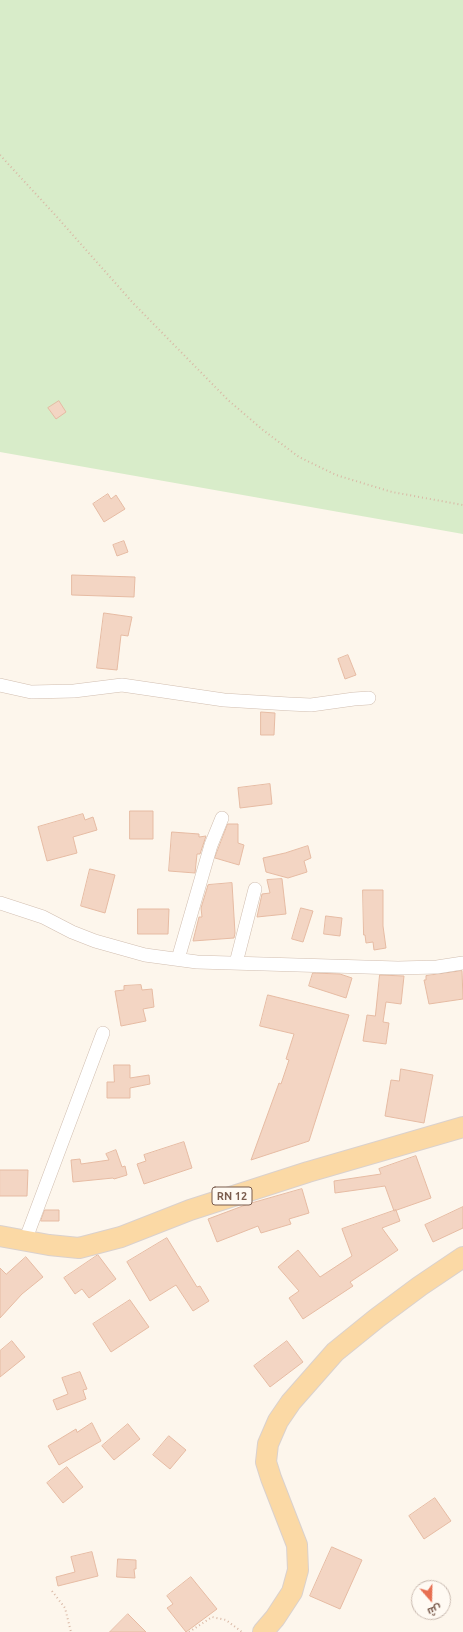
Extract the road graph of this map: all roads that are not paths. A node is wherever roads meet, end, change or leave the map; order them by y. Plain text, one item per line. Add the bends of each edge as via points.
1 (0, 685) edge
2 (369, 698) dead end
3 (222, 818) dead end
4 (255, 889) dead end
5 (0, 903) edge
6 (178, 959) junction
7 (236, 963) junction
8 (463, 963) edge
9 (103, 1033) dead end
10 (463, 1127) edge
11 (0, 1236) edge
12 (25, 1241) junction
13 (463, 1256) edge
14 (263, 1632) edge

1 - 2 street via 31,692 74,691 122,685 224,700 282,704 311,705
3 - 6 street
4 - 7 street
5 - 6 street via 43,917 108,946 144,955
6 - 7 street
7 - 8 street via 398,968
9 - 12 street
10 - 12 main road, RN 12 via 308,1172 204,1205 121,1237 80,1248
11 - 12 main road, RN 12
13 - 14 main road via 335,1352 291,1402 278,1421 268,1444 266,1462 297,1545 298,1570 292,1592

